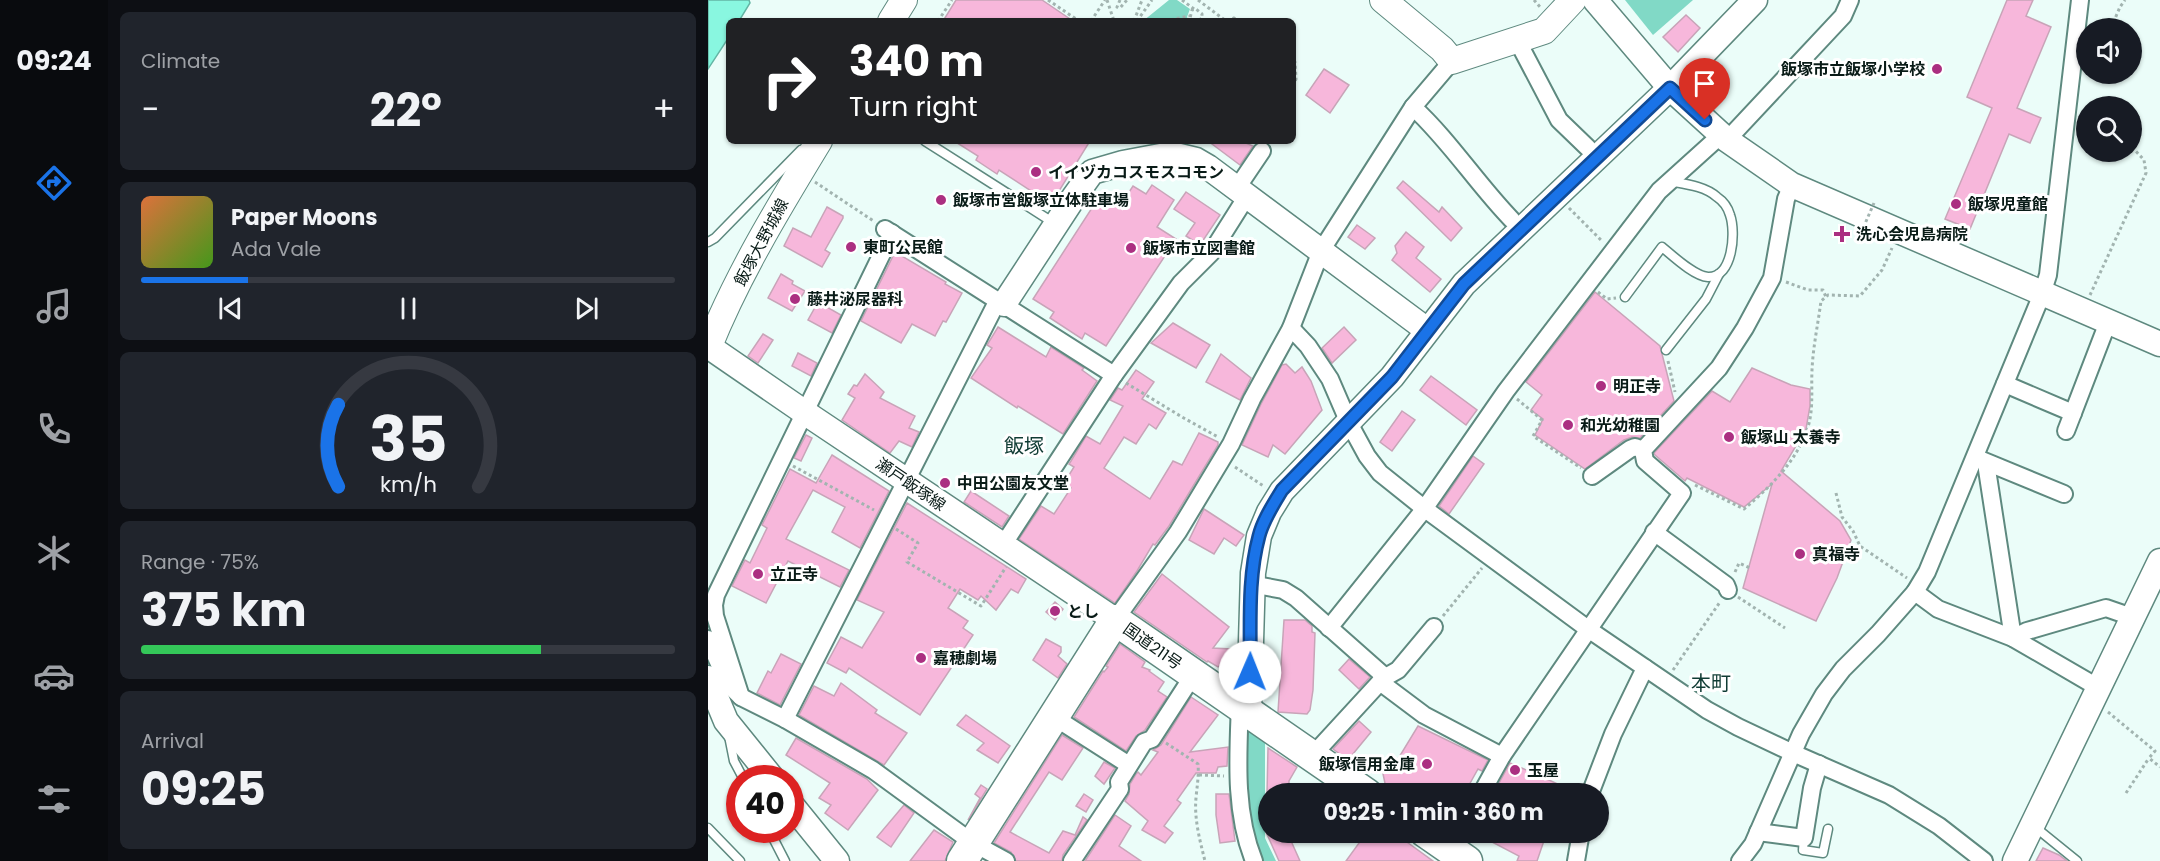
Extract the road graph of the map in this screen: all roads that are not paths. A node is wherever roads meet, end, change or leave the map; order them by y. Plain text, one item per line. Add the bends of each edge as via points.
1 (904, 0) edge
2 (1383, 0) edge
3 (1572, 0) edge
4 (1595, 0) edge
5 (1755, 0) edge
6 (1850, 0) edge
7 (2080, 0) edge
8 (893, 18) edge
9 (1517, 40) junction
10 (1452, 61) junction
11 (1670, 88) junction
12 (1413, 107) junction
13 (1724, 138) junction
14 (807, 144) edge
15 (817, 144) edge
16 (931, 144) edge
17 (1588, 148) dead end
18 (1262, 152) dead end
19 (1669, 181) junction
20 (1792, 185) junction
21 (1242, 192) junction
22 (1512, 220) dead end
23 (1056, 224) junction
24 (708, 242) edge
25 (1321, 251) junction
26 (1719, 274) junction
27 (2042, 294) junction
28 (1625, 297) dead end
29 (1001, 302) junction
30 (2108, 322) junction
31 (1291, 328) junction
32 (1427, 330) junction
33 (2160, 344) edge
34 (708, 347) edge
35 (1666, 351) road end
36 (1114, 375) junction
37 (2005, 384) junction
38 (804, 412) junction
39 (2073, 413) junction
40 (1349, 423) junction
41 (2066, 431) dead end
42 (1643, 450) junction
43 (1980, 460) junction
44 (1592, 476) road end
45 (905, 480) junction
46 (2064, 494) dead end
47 (1425, 509) junction
48 (1654, 532) junction
49 (1006, 554) junction
50 (2160, 561) edge
51 (1251, 584) junction
52 (1916, 589) junction
53 (1728, 590) road end
54 (2145, 604) edge
55 (1115, 620) junction
56 (1434, 627) road end
57 (1329, 628) junction
58 (1588, 629) junction
59 (2013, 638) junction
60 (708, 639) edge
61 (1645, 668) junction
62 (1194, 674) junction
63 (708, 678) edge
64 (1381, 681) junction
65 (741, 697) junction
66 (2100, 698) junction
67 (1244, 707) junction
68 (1054, 717) junction
69 (785, 719) junction
70 (726, 721) junction
71 (1793, 753) junction
72 (1312, 756) junction
73 (1502, 756) junction
74 (736, 765) edge
75 (762, 765) edge
76 (1130, 765) junction
77 (1817, 772) junction
78 (1351, 783) edge
79 (1487, 783) edge
80 (1594, 783) edge
81 (804, 820) edge
82 (2032, 825) junction
83 (708, 828) edge
84 (1828, 829) dead end
85 (1758, 832) junction
86 (1804, 838) junction
87 (776, 843) edge
88 (1579, 843) edge
89 (967, 852) edge
90 (740, 861) edge
91 (785, 861) edge
92 (837, 861) edge
93 (1006, 861) edge
94 (1072, 861) edge
95 (1254, 861) edge
96 (1576, 861) edge
97 (1740, 861) edge
98 (1984, 861) edge
99 (2015, 861) edge
100 (2077, 861) edge

1 - 8 main road
2 - 10 main road
3 - 9 main road via 1544,31
4 - 11 street
5 - 11 street
6 - 13 street via 1843,16
7 - 27 street via 2048,275
9 - 10 main road
9 - 17 street via 1560,120
10 - 12 street
11 - 13 street
11 - 32 street via 1464,284
12 - 22 street
12 - 25 street
13 - 19 street
13 - 20 street
14 - 24 lane
15 - 34 main road, 飯塚大野城線 via 736,286
16 - 23 lane
18 - 21 street
19 - 26 lane via 1715,194 1730,214 1731,254
19 - 47 street via 1506,390
20 - 27 street
20 - 42 street via 1772,278 1745,328 1719,368
21 - 23 street via 1208,167 1171,154 1092,172
21 - 25 street
21 - 36 street via 1210,253 1180,283
23 - 29 street
25 - 31 street
25 - 32 street
26 - 28 lane via 1702,276 1662,247
26 - 35 lane via 1706,299
27 - 30 street
27 - 37 street
29 - 36 street
29 - 38 street via 888,231
29 - 45 street
30 - 33 street
30 - 39 street
31 - 40 street via 1330,379
31 - 55 street via 1178,532
32 - 40 street via 1392,377
34 - 38 street, 瀬戸飯塚線
36 - 49 street
37 - 39 street
37 - 43 street
38 - 45 street, 瀬戸飯塚線
38 - 65 street via 716,595 715,616
39 - 41 street
40 - 47 street via 1380,473
40 - 51 street via 1282,490 1259,536
42 - 44 street via 1630,449
42 - 48 street via 1645,461 1682,493
43 - 46 street
43 - 52 street
43 - 59 street
45 - 49 street, 瀬戸飯塚線
45 - 69 street
47 - 57 street
47 - 58 street
48 - 53 street
48 - 58 street
49 - 55 street, 瀬戸飯塚線
50 - 54 street
51 - 57 street via 1283,590
51 - 67 street
52 - 59 street via 1938,609
52 - 71 street via 1824,694
54 - 59 street via 2106,608
54 - 66 street
55 - 62 highway, 国道211号
55 - 68 highway, 国道211号
56 - 64 street via 1398,670
57 - 64 street via 1381,672
58 - 61 street
58 - 73 street
59 - 66 street
60 - 65 street via 728,684
61 - 71 street via 1728,722
61 - 80 street
62 - 67 highway, 国道211号
62 - 76 street via 1155,735 1144,742
63 - 70 street
64 - 72 street
64 - 73 street via 1424,715
65 - 69 street
66 - 82 street
67 - 72 highway, 国道211号
67 - 95 street via 1238,776 1247,845
68 - 76 street
68 - 89 highway, 国道211号
69 - 89 street via 873,770
70 - 74 lane
70 - 75 street
71 - 77 street
71 - 85 street
72 - 78 highway, 国道211号
73 - 79 street
76 - 94 street via 1119,782 1120,789
77 - 86 street
77 - 98 street via 1889,795 1940,826
81 - 92 street
82 - 99 street
82 - 100 lane
83 - 90 lane
84 - 86 lane via 1823,853 1803,850
85 - 86 street
85 - 97 street
87 - 91 lane
88 - 96 street
89 - 93 street

